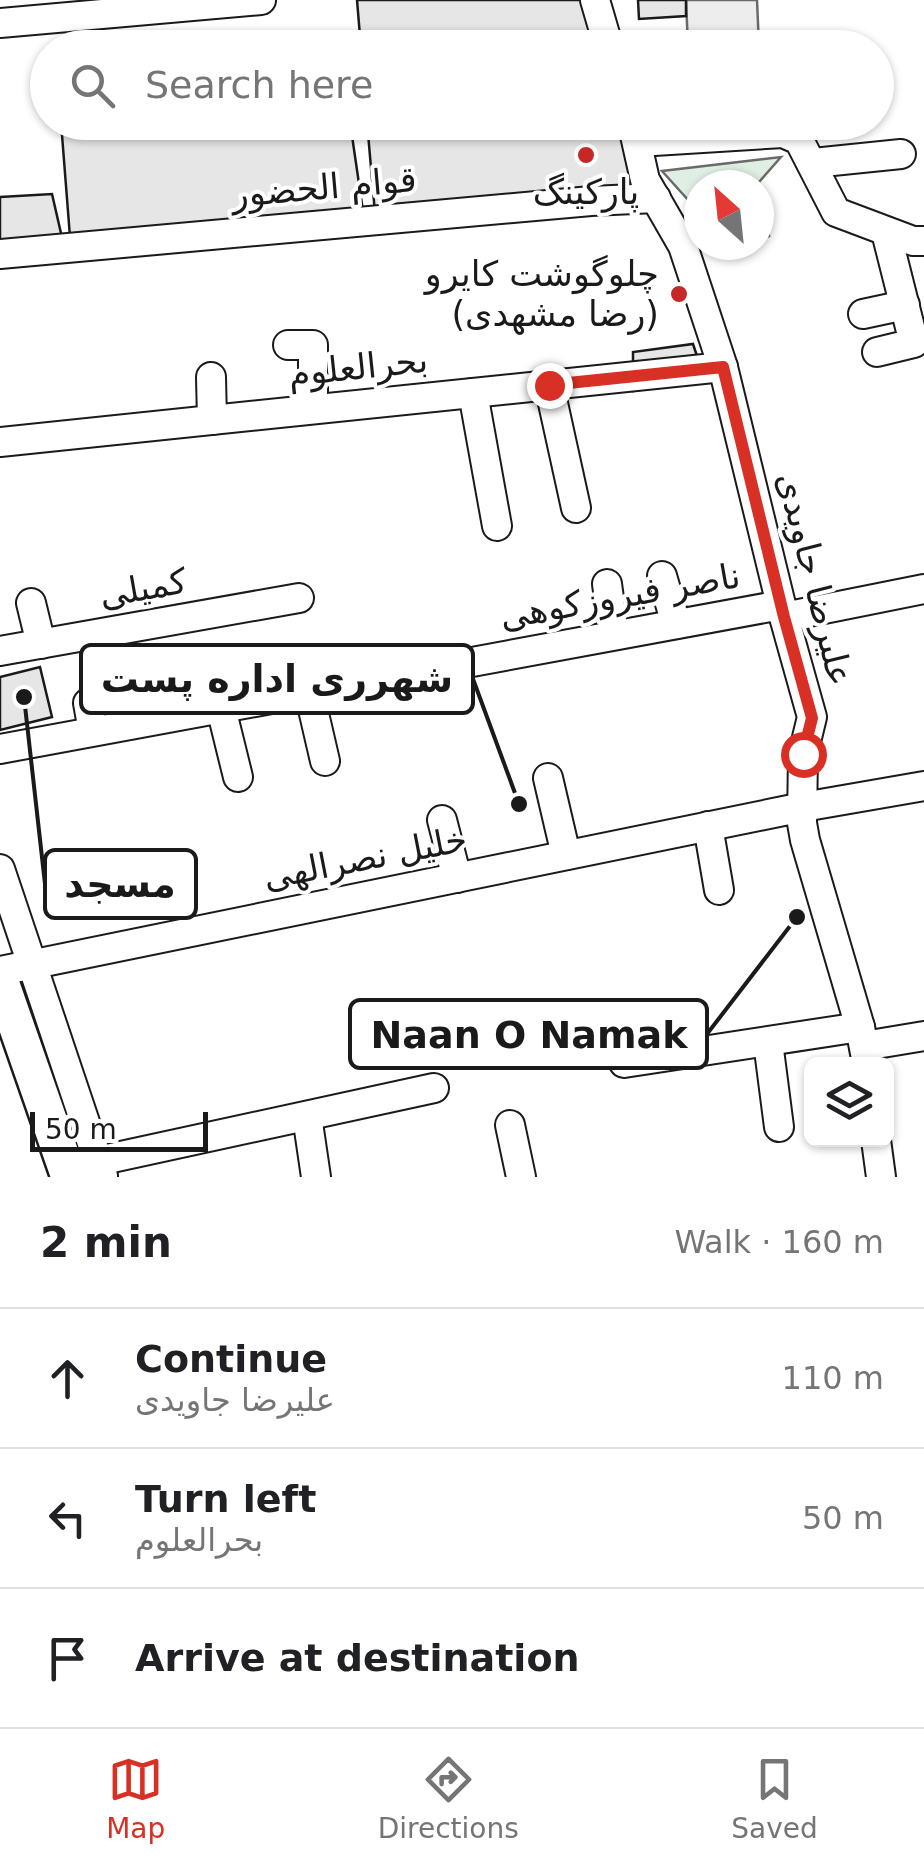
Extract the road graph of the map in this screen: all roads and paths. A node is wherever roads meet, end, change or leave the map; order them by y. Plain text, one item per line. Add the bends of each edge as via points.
1 (260, 0) edge
2 (595, 0) edge
3 (0, 23) edge
4 (604, 30) edge
5 (637, 140) edge
6 (799, 140) edge
7 (901, 154) dead end
8 (812, 164) junction
9 (656, 198) junction
10 (886, 232) junction
11 (924, 242) edge
12 (0, 254) edge
13 (905, 305) junction
14 (864, 314) dead end
15 (288, 345) dead end
16 (877, 352) dead end
17 (723, 367) junction
18 (211, 377) dead end
19 (549, 385) junction
20 (473, 393) junction
21 (312, 410) junction
22 (212, 420) junction
23 (0, 442) edge
24 (576, 508) dead end
25 (497, 526) dead end
26 (662, 576) dead end
27 (607, 584) dead end
28 (924, 589) edge
29 (299, 598) dead end
30 (31, 603) dead end
31 (783, 611) junction
32 (676, 624) junction
33 (614, 636) junction
34 (40, 644) junction
35 (0, 652) edge
36 (308, 692) junction
37 (88, 702) dead end
38 (220, 708) junction
39 (93, 732) junction
40 (0, 749) edge
41 (325, 761) dead end
42 (238, 776) dead end
43 (548, 778) dead end
44 (924, 786) edge
45 (803, 807) junction
46 (442, 820) dead end
47 (708, 826) junction
48 (566, 855) junction
49 (0, 869) edge
50 (458, 878) junction
51 (719, 890) dead end
52 (0, 970) edge
53 (16, 972) edge
54 (924, 1036) edge
55 (768, 1042) junction
56 (864, 1046) edge
57 (624, 1063) dead end
58 (434, 1088) dead end
59 (307, 1116) junction
60 (510, 1124) dead end
61 (779, 1127) dead end
62 (877, 1147) edge
63 (84, 1171) edge
64 (316, 1177) edge
65 (521, 1177) edge
66 (881, 1177) edge

1 - 3 street
2 - 4 street
5 - 9 street, علیرضا جاویدی
6 - 8 street
7 - 8 street
8 - 10 street via 836,212
9 - 12 street, قوام الحضور
9 - 17 street, علیرضا جاویدی via 683,246
10 - 11 street
10 - 13 street
13 - 14 street
13 - 16 street via 914,343
15 - 21 street via 314,345
17 - 19 street, بحرالعلوم
17 - 31 street, علیرضا جاویدی
18 - 22 street
19 - 20 street, بحرالعلوم
19 - 24 street
20 - 21 street, بحرالعلوم
20 - 25 street
21 - 22 street, بحرالعلوم
22 - 23 street, بحرالعلوم
26 - 32 street
27 - 33 street
28 - 31 street, ناصر فیروزکوهی
29 - 34 street, کمیلی
30 - 34 street
31 - 32 street, ناصر فیروزکوهی
31 - 45 street, علیرضا جاویدی via 812,718 803,754
32 - 33 street, ناصر فیروزکوهی
33 - 36 street, ناصر فیروزکوهی
34 - 35 street, کمیلی
36 - 38 street, ناصر فیروزکوهی
36 - 41 street
37 - 39 street
38 - 39 street, ناصر فیروزکوهی
38 - 42 street
39 - 40 street, ناصر فیروزکوهی
43 - 48 street
44 - 45 street, خلیل نصرالهی
45 - 47 street, خلیل نصرالهی
45 - 56 street, علیرضا جاویدی via 804,840
46 - 50 street
47 - 48 street, خلیل نصرالهی
47 - 51 street
48 - 50 street, خلیل نصرالهی
49 - 53 street
50 - 53 street, خلیل نصرالهی
52 - 53 street, خلیل نصرالهی
53 - 63 main road
54 - 56 street
55 - 56 street
55 - 57 street
55 - 61 street
58 - 59 street
59 - 63 street
59 - 64 street
60 - 65 street
62 - 66 street

